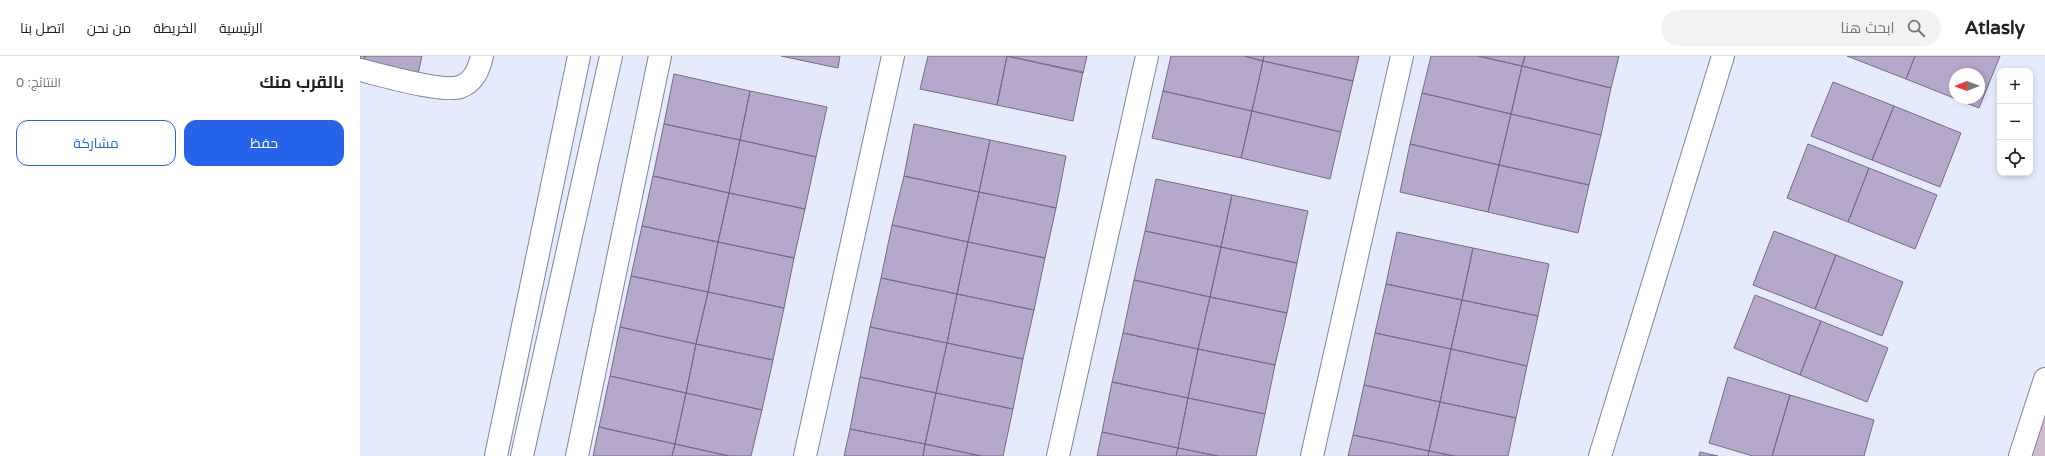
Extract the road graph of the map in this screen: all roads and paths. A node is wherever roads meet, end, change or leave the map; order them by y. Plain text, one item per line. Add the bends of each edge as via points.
1 (482, 56) edge
2 (579, 56) edge
3 (611, 56) edge
4 (660, 56) edge
5 (893, 56) edge
6 (1147, 56) edge
7 (1402, 56) edge
8 (1723, 56) edge
9 (360, 70) edge
10 (2045, 379) edge
11 (496, 456) edge
12 (522, 456) edge
13 (577, 456) edge
14 (805, 456) edge
15 (1058, 456) edge
16 (1312, 456) edge
17 (1600, 456) edge
18 (2020, 456) edge

1 - 9 street via 474,77 460,87 452,89
2 - 11 street
3 - 12 street
4 - 13 street
5 - 14 street
6 - 15 street
7 - 16 street
8 - 17 street
10 - 18 street

